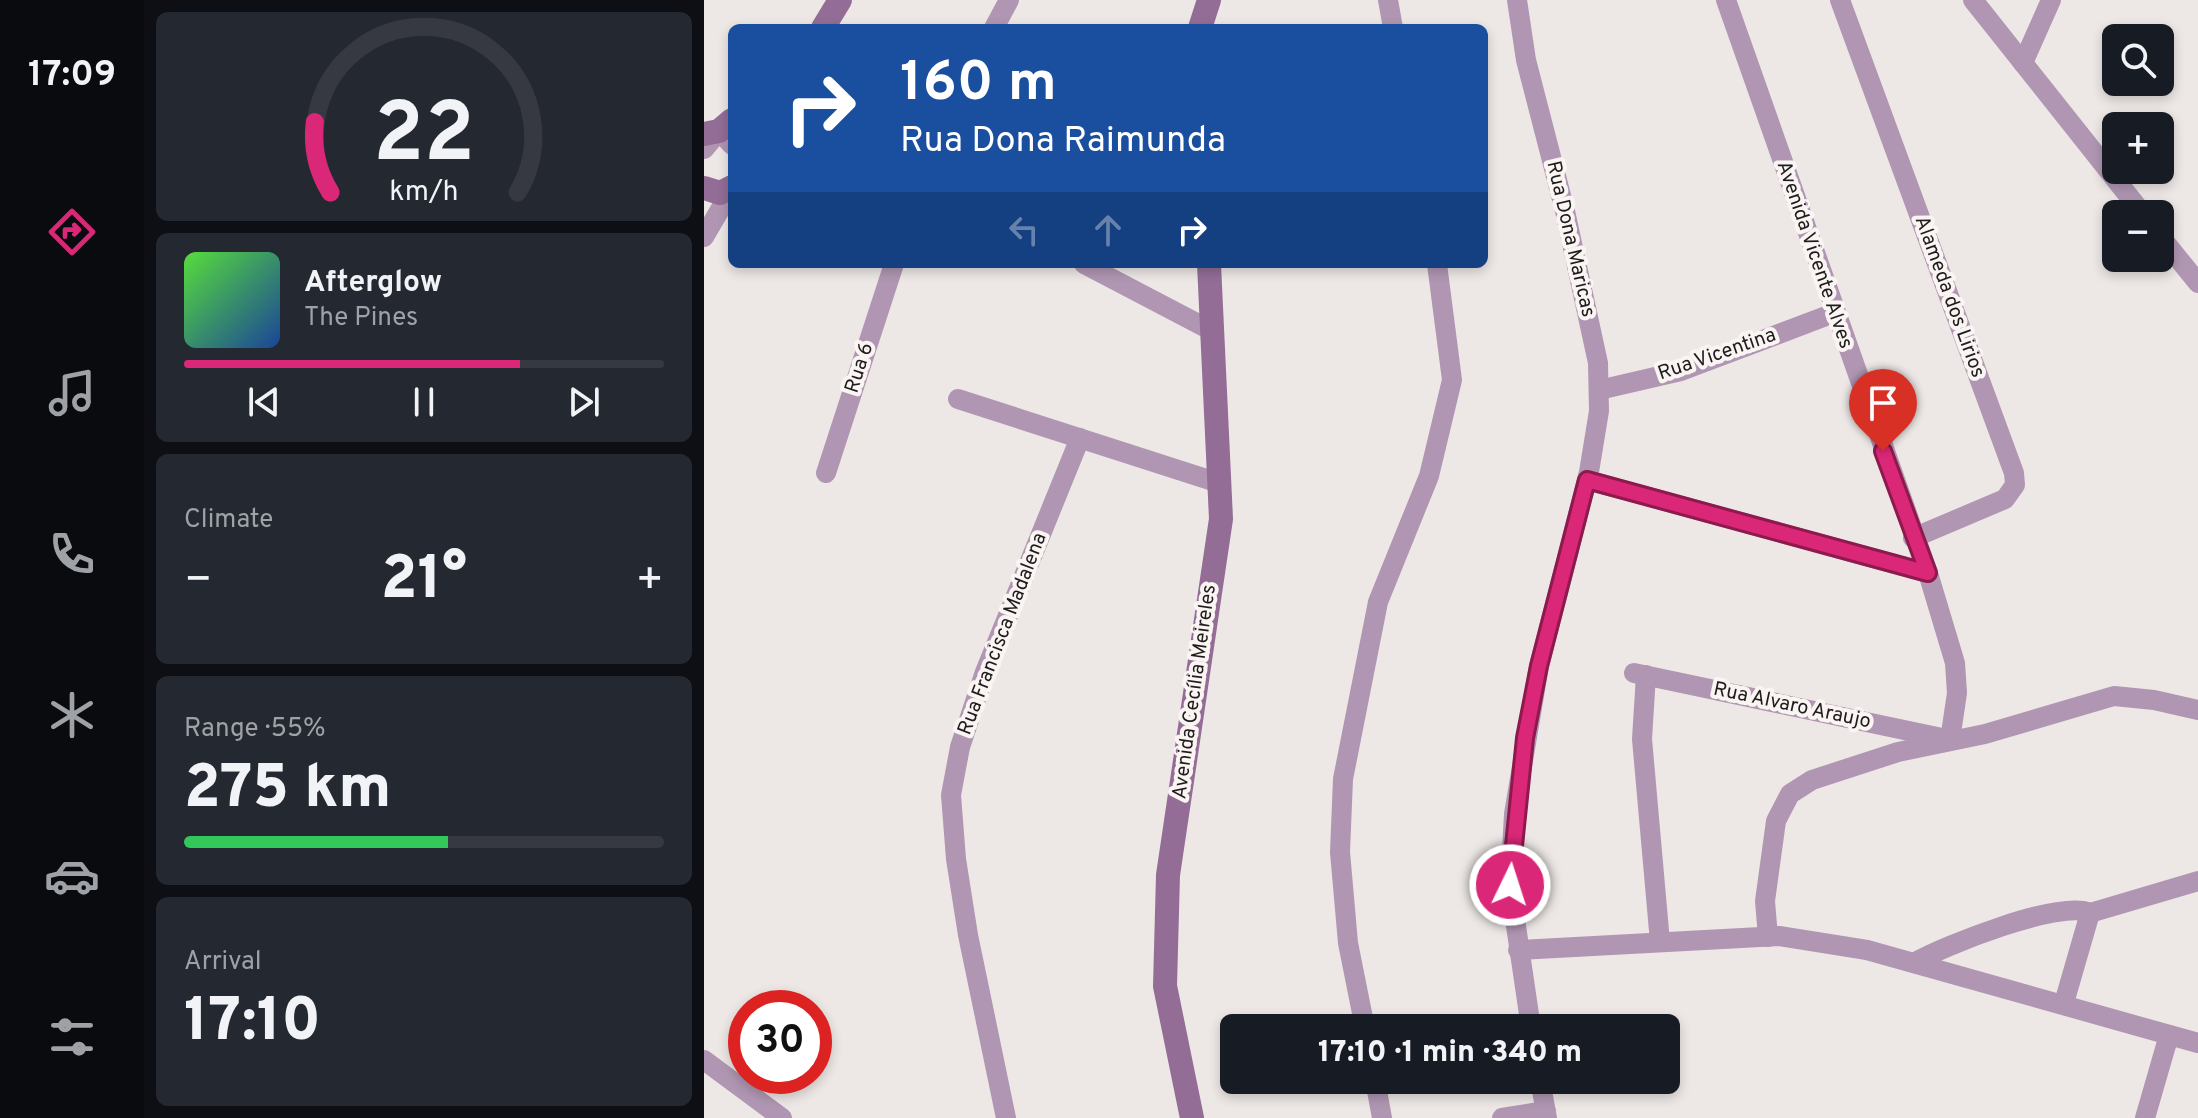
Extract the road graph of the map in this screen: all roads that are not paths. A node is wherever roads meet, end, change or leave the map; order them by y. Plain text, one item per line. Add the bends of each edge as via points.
1 (840, 0) edge
2 (1009, 0) edge
3 (1209, 0) edge
4 (1388, 0) edge
5 (1517, 0) edge
6 (1726, 0) edge
7 (1973, 0) edge
8 (2051, 0) edge
9 (1842, 1) edge
10 (825, 24) edge
11 (996, 24) edge
12 (1201, 24) edge
13 (1392, 24) edge
14 (2023, 63) junction
15 (704, 188) edge
16 (728, 190) edge
17 (728, 195) edge
18 (2132, 200) edge
19 (704, 237) edge
20 (2174, 253) edge
21 (893, 268) edge
22 (1092, 268) edge
23 (1209, 268) edge
24 (1438, 268) edge
25 (2198, 283) edge
26 (1834, 313) junction
27 (1212, 331) junction
28 (1599, 390) junction
29 (958, 399) dead end
30 (1080, 438) junction
31 (826, 473) dead end
32 (1587, 480) junction
33 (1219, 483) junction
34 (1913, 538) junction
35 (1928, 573) junction
36 (2198, 710) edge
37 (1950, 740) junction
38 (2198, 881) edge
39 (2090, 913) junction
40 (1768, 937) junction
41 (1660, 942) junction
42 (1518, 950) junction
43 (1914, 963) junction
44 (2064, 1003) junction
45 (1362, 1014) edge
46 (1529, 1014) edge
47 (2169, 1035) junction
48 (2198, 1043) edge
49 (704, 1060) edge
50 (1378, 1094) edge
51 (1542, 1094) edge
52 (1546, 1115) edge
53 (782, 1118) edge
54 (1006, 1118) edge
55 (1192, 1118) edge
56 (1382, 1118) edge
57 (1502, 1118) edge
58 (2145, 1118) edge

1 - 10 street
2 - 11 street
3 - 12 street
4 - 13 street
5 - 28 street, Rua Dona Maricas via 1526,60 1598,363
6 - 26 street, Avenida Vicente Alves
7 - 14 street
8 - 14 street
9 - 34 street, Alameda dos Lirios via 2014,473 2015,485 2005,499
14 - 18 street
15 - 16 street
17 - 19 street
20 - 25 street
21 - 31 street, Rua 6
22 - 27 street
23 - 27 street, Avenida Cecília Meireles
24 - 45 street via 1452,380 1429,476 1378,602 1343,779 1340,852 1348,943
26 - 28 street, Rua Vicentina via 1681,371
26 - 34 street, Avenida Vicente Alves
27 - 33 street, Avenida Cecília Meireles
28 - 32 street, Rua Dona Maricas
29 - 30 street
30 - 33 street
30 - 54 street, Rua Francisca Madalena via 985,672 960,747 951,795 968,935
32 - 35 street
32 - 42 street, Rua Dona Maricas via 1525,738 1510,885
33 - 55 street, Avenida Cecília Meireles via 1221,519 1168,875 1165,986
34 - 35 street, Avenida Vicente Alves
35 - 37 street, Avenida Vicente Alves via 1955,663
36 - 37 street via 2114,696
37 - 40 street via 1812,780 1790,794 1776,821 1765,901
37 - 41 street, Rua Alvaro Araujo via 1640,674
38 - 39 street
39 - 43 street via 2056,913 1944,946
39 - 44 street
40 - 41 street
40 - 43 street via 1867,950
41 - 42 street
42 - 46 street, Rua Dona Maricas
43 - 44 street
44 - 47 street
47 - 48 street
47 - 58 street
49 - 53 street
50 - 56 street
51 - 52 street
52 - 57 street

